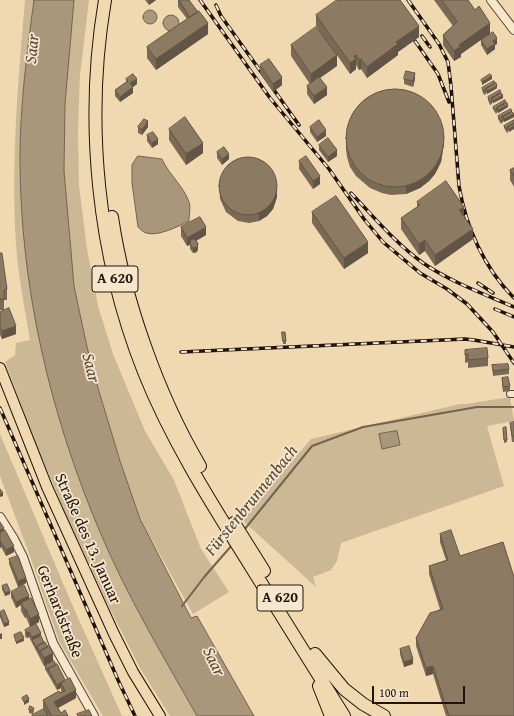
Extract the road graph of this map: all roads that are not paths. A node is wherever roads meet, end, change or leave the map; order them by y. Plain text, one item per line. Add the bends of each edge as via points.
1 (105, 0) edge
2 (114, 0) edge
3 (491, 0) edge
4 (514, 30) edge
5 (0, 368) edge
6 (0, 517) edge
7 (234, 531) junction
8 (312, 656) junction
9 (94, 716) edge
10 (160, 716) edge
11 (331, 716) edge
12 (344, 716) edge
13 (354, 716) edge
14 (384, 716) edge

1 - 7 highway, A 620 via 98,63 97,147 106,231 118,288 134,344 159,407 190,465
2 - 7 highway, A 620 via 106,64 105,149 114,230 128,292 143,339 169,404
3 - 4 street
5 - 10 main road, Straße des 13. Januar via 47,487 114,634 133,672
6 - 9 street, Gerhardstraße via 23,557 53,644
7 - 8 highway, A 620
8 - 11 highway
8 - 12 highway, A 620
8 - 13 highway, A 620
8 - 14 highway via 344,689

